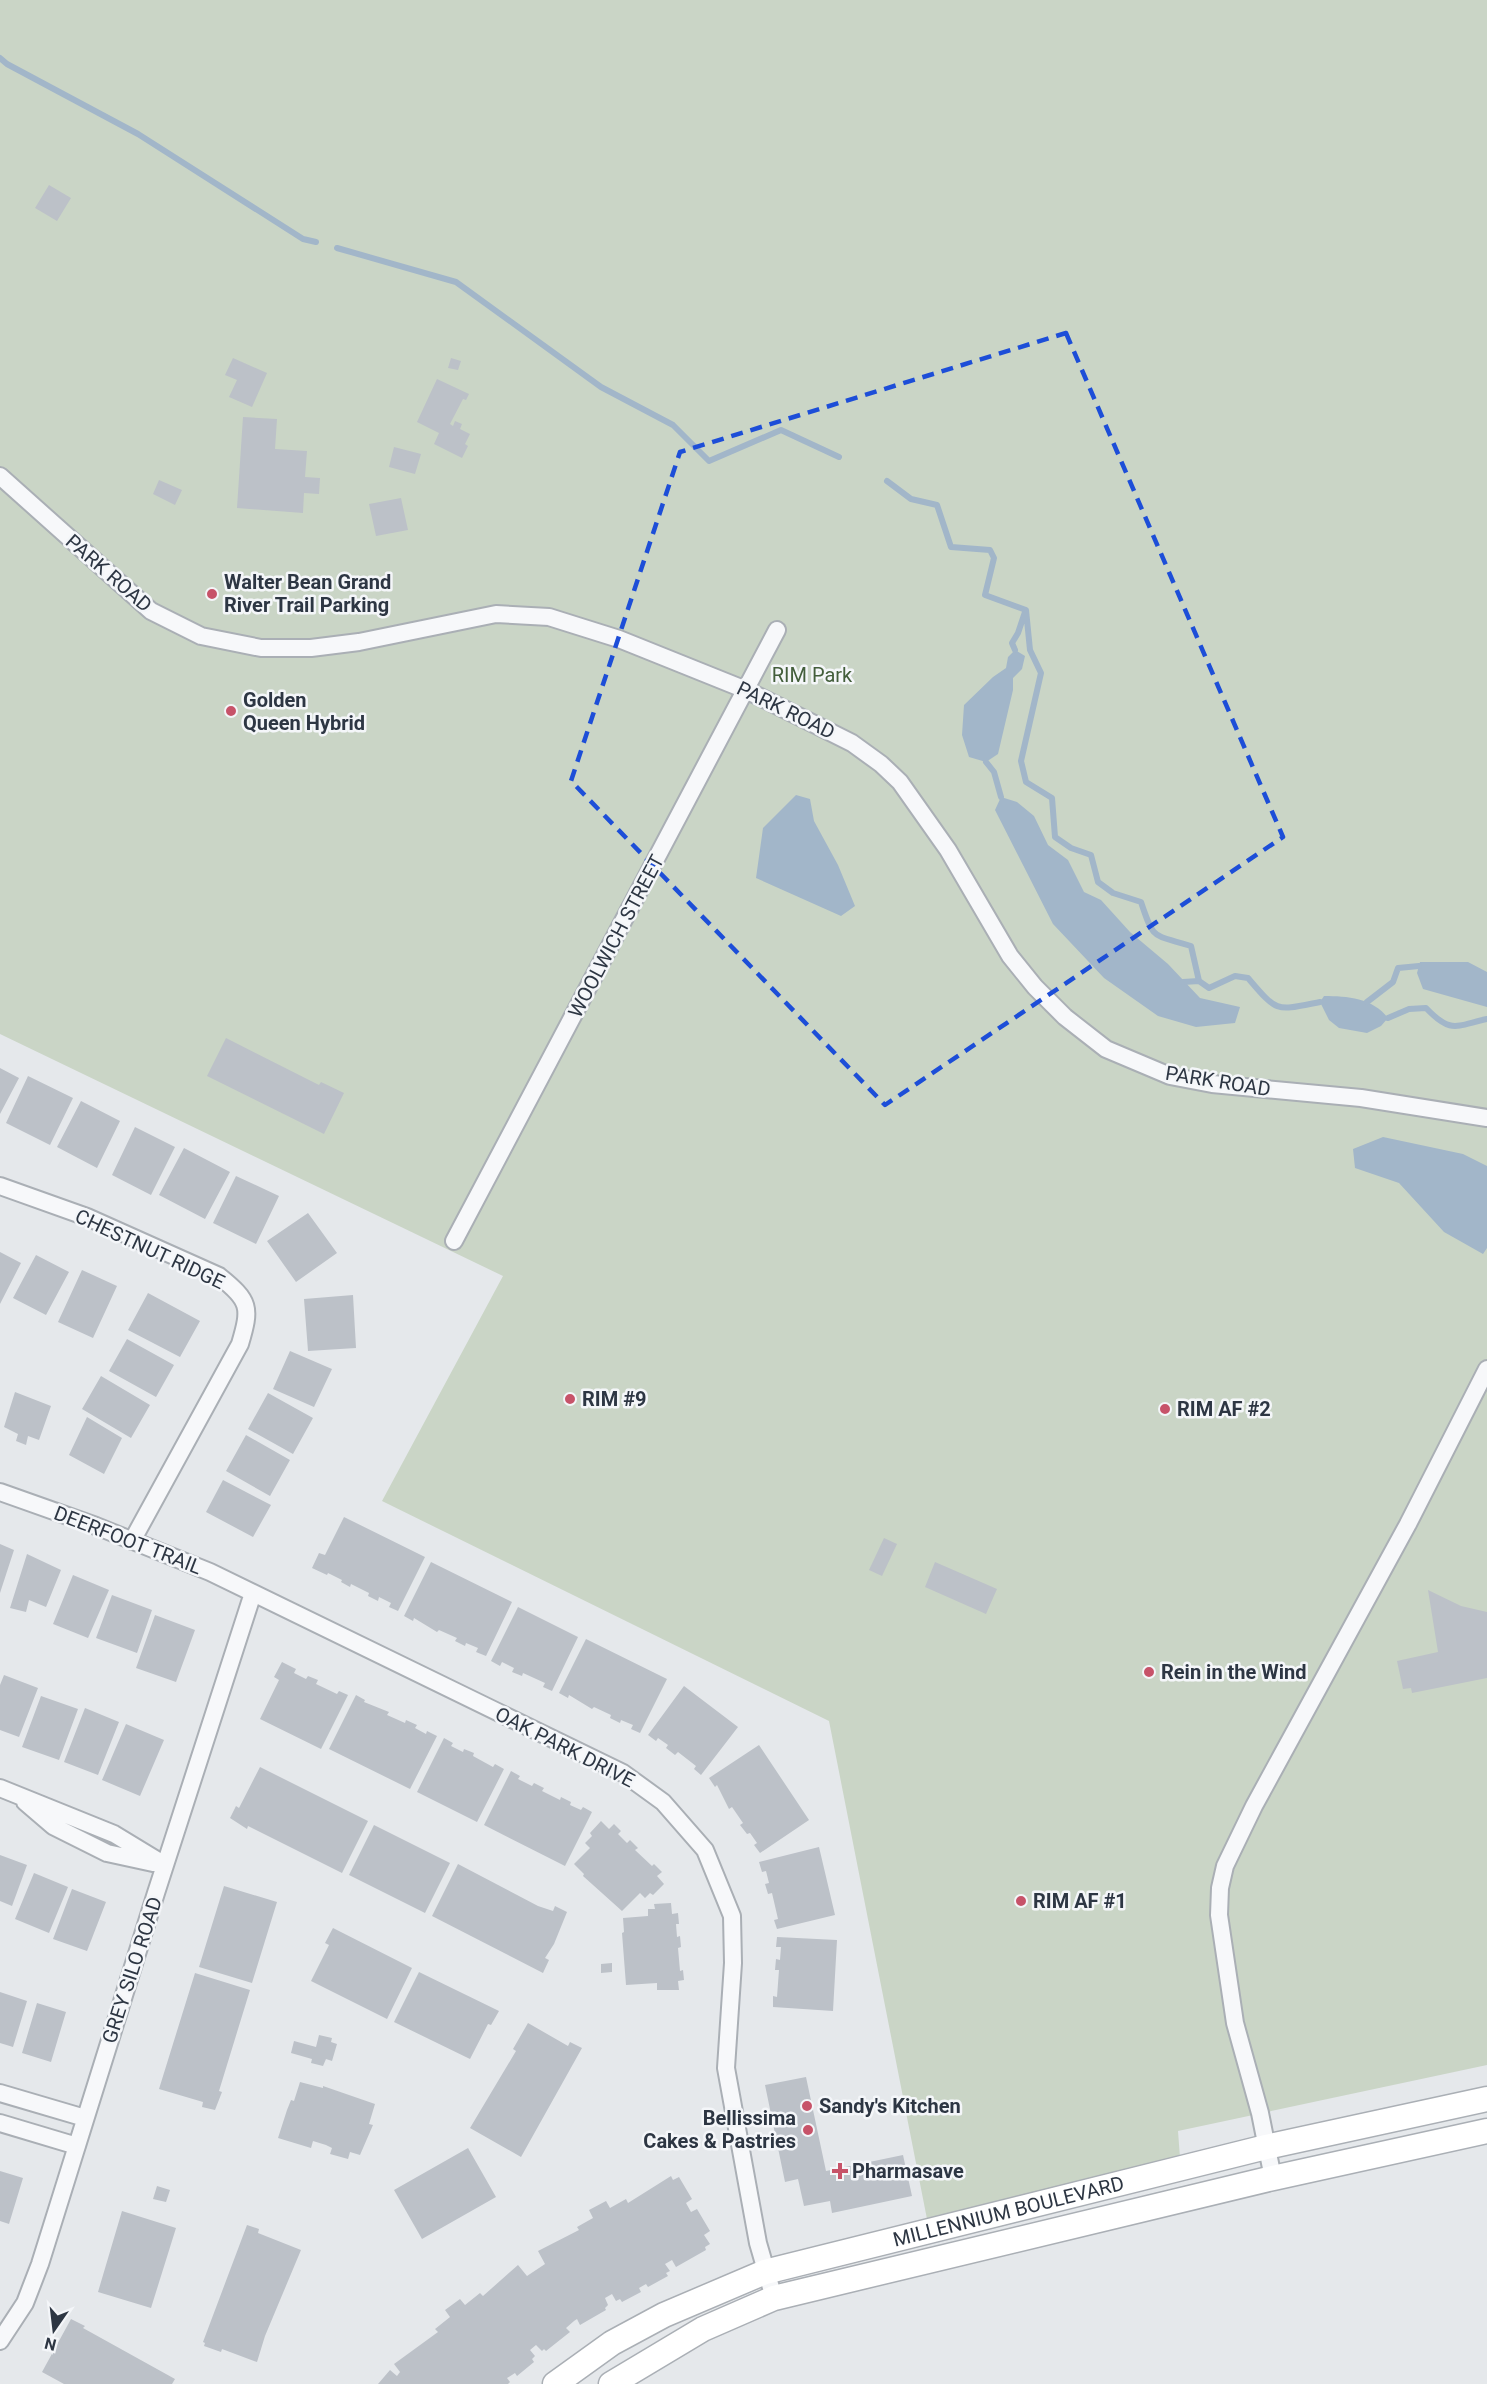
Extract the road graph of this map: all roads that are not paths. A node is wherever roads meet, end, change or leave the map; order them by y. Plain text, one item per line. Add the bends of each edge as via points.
1 (0, 476) edge
2 (777, 630) dead end
3 (746, 690) junction
4 (1487, 1118) edge
5 (0, 1186) edge
6 (454, 1241) dead end
7 (1487, 1369) edge
8 (0, 1492) edge
9 (132, 1541) junction
10 (253, 1593) junction
11 (0, 1788) edge
12 (165, 1865) junction
13 (0, 2092) edge
14 (1487, 2099) edge
15 (85, 2118) junction
16 (0, 2123) edge
17 (1487, 2131) edge
18 (77, 2145) junction
19 (1266, 2147) junction
20 (1273, 2178) junction
21 (765, 2272) junction
22 (774, 2298) junction
23 (0, 2341) edge
24 (555, 2384) edge
25 (611, 2384) edge

1 - 3 street, PARK ROAD via 151,611 201,636 261,648 311,648 496,614 549,617 619,639
2 - 3 street, WOOLWICH STREET
3 - 4 street, PARK ROAD via 852,743 900,782 948,850 1010,956 1065,1017 1106,1048 1170,1076 1212,1084 1361,1098
3 - 6 street, WOOLWICH STREET
5 - 9 street, CHESTNUT RIDGE via 87,1217 219,1276 237,1290 248,1309 240,1344
7 - 19 street via 1225,1866 1219,1915 1235,2023
8 - 9 street, DEERFOOT TRAIL
9 - 10 street, DEERFOOT TRAIL
10 - 12 street, GREY SILO ROAD
10 - 21 street, OAK PARK DRIVE via 623,1773 663,1802 705,1850 732,1916 726,2068
11 - 12 street via 17,1795 52,1826 107,1852
12 - 15 street, GREY SILO ROAD
13 - 15 street
14 - 19 street, MILLENNIUM BOULEVARD
15 - 18 street, GREY SILO ROAD
16 - 18 street
17 - 20 street, MILLENNIUM BOULEVARD
18 - 23 street, GREY SILO ROAD via 25,2303
19 - 20 street
19 - 21 street, MILLENNIUM BOULEVARD
20 - 22 street, MILLENNIUM BOULEVARD
21 - 22 street, OAK PARK DRIVE
21 - 24 street, MILLENNIUM BOULEVARD via 664,2315 612,2343
22 - 25 street, MILLENNIUM BOULEVARD via 703,2329

